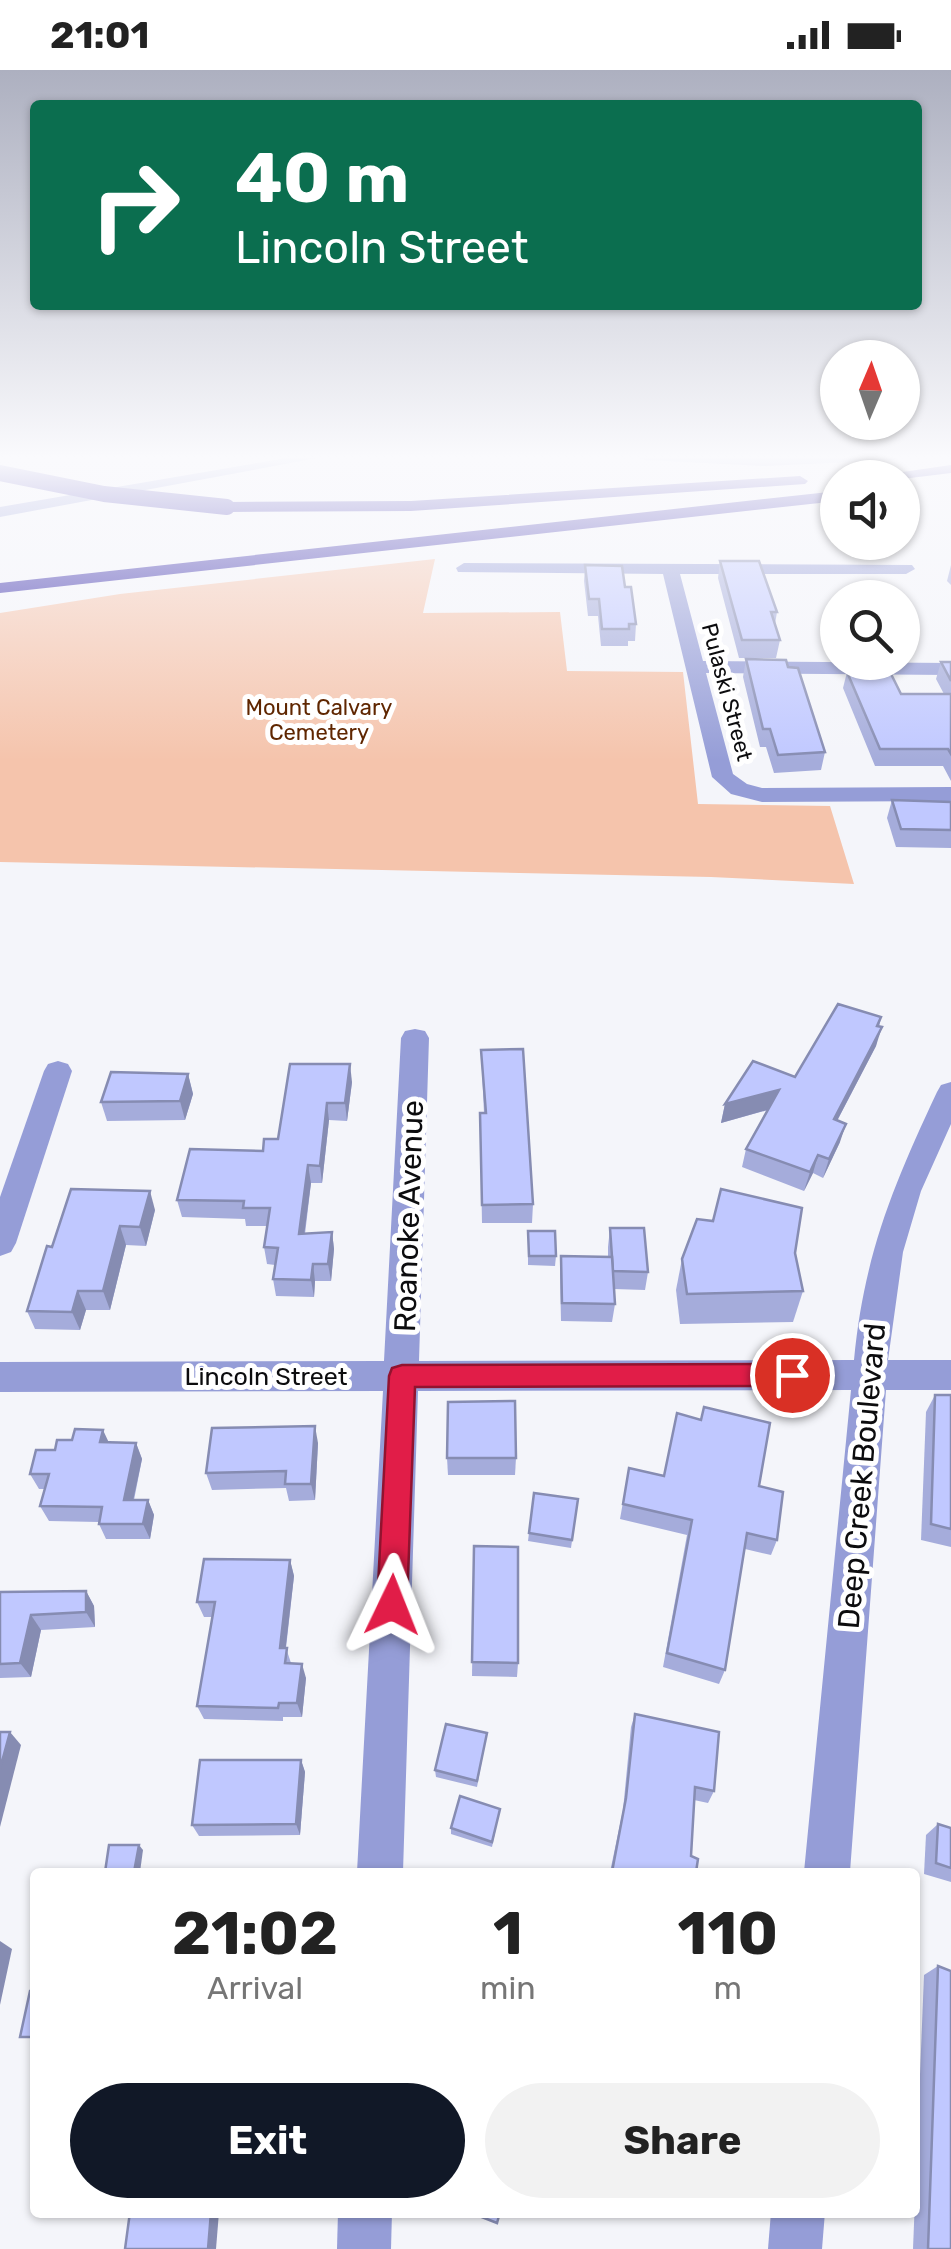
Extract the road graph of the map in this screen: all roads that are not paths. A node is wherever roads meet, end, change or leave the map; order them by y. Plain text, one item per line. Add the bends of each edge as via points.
1 (130, 558) edge
2 (251, 558) edge
3 (464, 568) dead end
4 (670, 569) junction
5 (906, 569) dead end
6 (0, 572) edge
7 (0, 588) edge
8 (694, 668) junction
9 (951, 669) edge
10 (951, 794) edge
11 (416, 1038) dead end
12 (58, 1071) dead end
13 (951, 1092) edge
14 (0, 1243) edge
15 (870, 1375) junction
16 (951, 1375) edge
17 (402, 1376) junction
18 (0, 1377) edge
19 (380, 1868) edge
20 (827, 1868) edge
21 (365, 2218) edge
22 (798, 2218) edge
23 (364, 2249) edge
24 (795, 2249) edge

1 - 6 highway
2 - 7 highway
3 - 4 street
4 - 5 street
4 - 8 street, Pulaski Street
8 - 9 street
8 - 10 street, Pulaski Street via 723,777 739,790
11 - 17 street, Roanoke Avenue
12 - 14 street
13 - 15 street, Deep Creek Boulevard via 906,1190 887,1252
15 - 16 street, Lincoln Street
15 - 17 street, Lincoln Street
15 - 20 street, Deep Creek Boulevard
17 - 18 street, Lincoln Street
17 - 19 street, Roanoke Avenue
21 - 23 street
22 - 24 street

